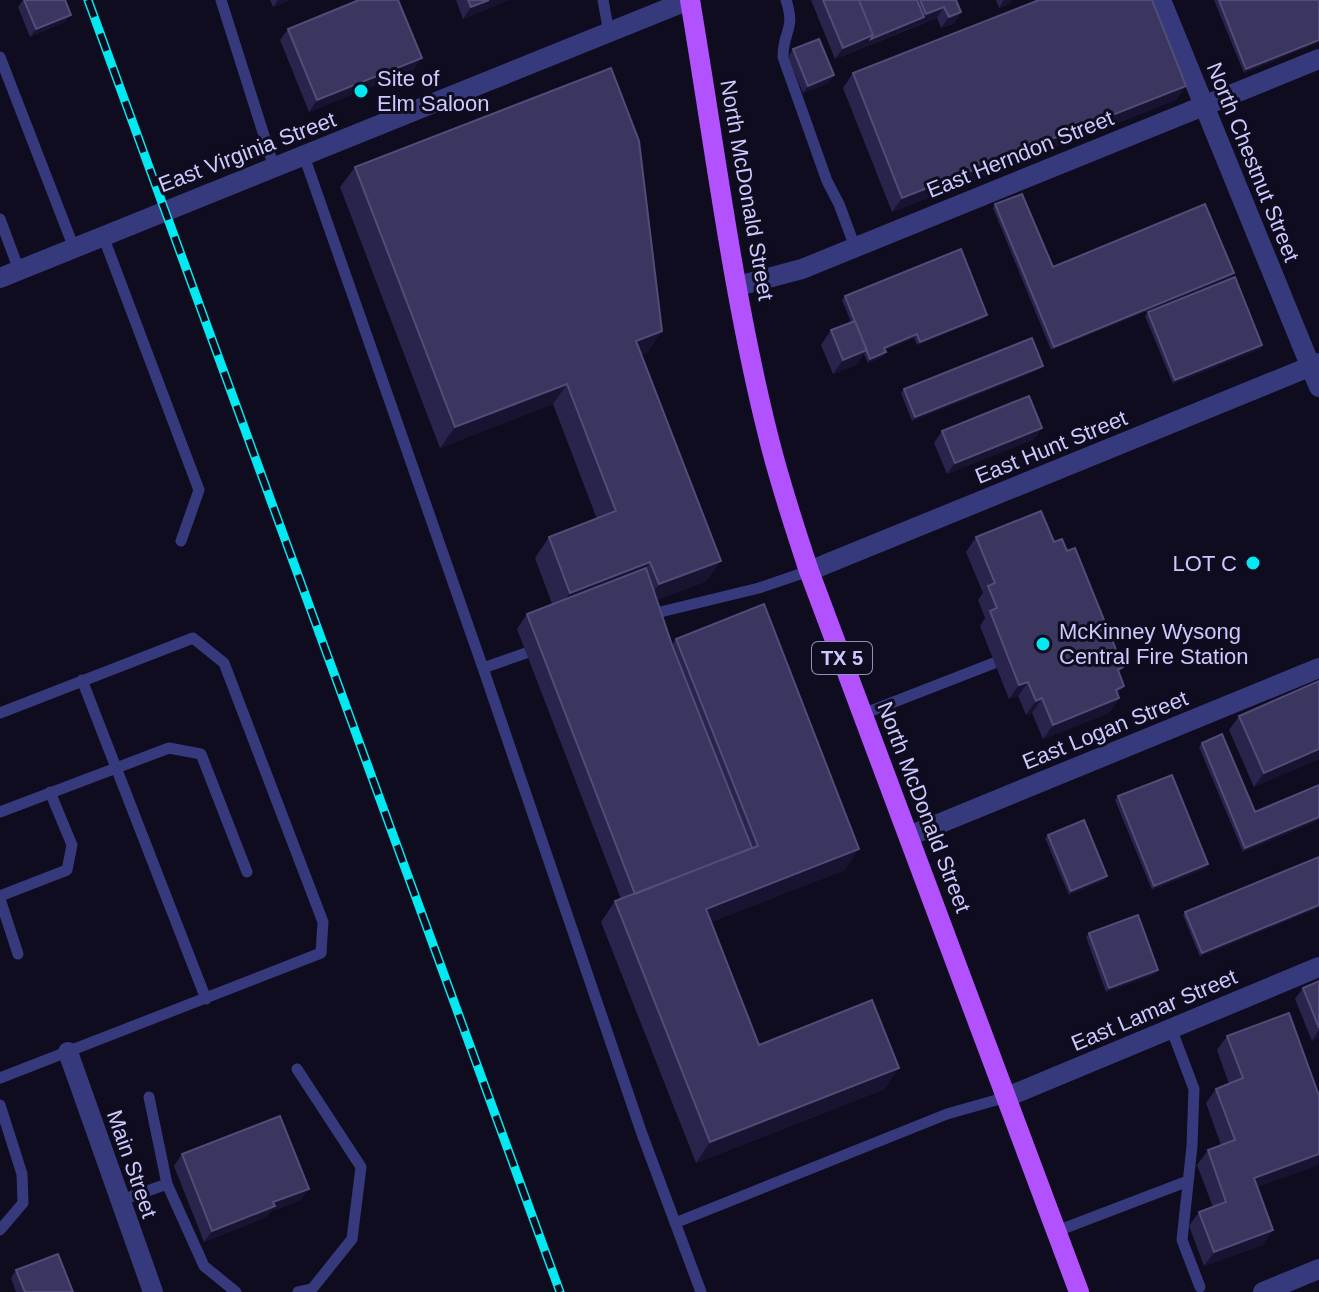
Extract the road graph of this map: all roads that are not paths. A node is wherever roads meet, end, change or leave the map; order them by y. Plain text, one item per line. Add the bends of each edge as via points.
1 (221, 0) edge
2 (603, 0) edge
3 (690, 0) edge
4 (786, 0) edge
5 (1161, 0) edge
6 (609, 33) junction
7 (0, 57) edge
8 (1319, 59) edge
9 (1203, 106) junction
10 (304, 156) junction
11 (274, 167) junction
12 (0, 219) edge
13 (103, 236) junction
14 (855, 247) junction
15 (74, 248) junction
16 (10, 274) edge
17 (738, 286) junction
18 (1315, 365) edge
19 (1319, 387) edge
20 (181, 541) dead end
21 (809, 571) junction
22 (648, 615) edge
23 (526, 653) dead end
24 (994, 663) dead end
25 (483, 668) junction
26 (1319, 668) edge
27 (82, 680) junction
28 (0, 713) edge
29 (863, 714) junction
30 (116, 766) junction
31 (50, 792) junction
32 (0, 812) edge
33 (909, 836) junction
34 (247, 872) dead end
35 (0, 898) edge
36 (18, 954) dead end
37 (1319, 967) edge
38 (206, 999) junction
39 (1171, 1028) junction
40 (68, 1052) junction
41 (297, 1069) dead end
42 (0, 1078) edge
43 (149, 1097) dead end
44 (1007, 1097) junction
45 (0, 1105) edge
46 (1188, 1181) junction
47 (167, 1184) junction
48 (119, 1201) junction
49 (675, 1223) junction
50 (0, 1230) edge
51 (1057, 1231) junction
52 (1319, 1269) edge
53 (1200, 1287) dead end
54 (153, 1292) edge
55 (236, 1292) edge
56 (298, 1292) edge
57 (701, 1292) edge
58 (1079, 1292) edge
59 (1263, 1292) edge

1 - 11 lane
2 - 6 lane
3 - 6 street, East Virginia Street
3 - 17 main road, North McDonald Street / TX 5
4 - 14 lane via 792,18 783,57
5 - 9 street, North Chestnut Street
6 - 10 street, East Virginia Street
7 - 15 lane
8 - 9 street, East Herndon Street
9 - 14 street, East Herndon Street
9 - 18 street, North Chestnut Street
10 - 11 street, East Virginia Street
10 - 25 lane
11 - 13 street, East Virginia Street
12 - 16 lane
13 - 15 street, East Virginia Street
13 - 20 lane via 199,490
14 - 17 street, East Herndon Street via 785,275
15 - 16 street, East Virginia Street
17 - 21 main road, North McDonald Street / TX 5 via 770,441
18 - 19 street, North Chestnut Street
18 - 21 street, East Hunt Street
21 - 22 lane
21 - 29 main road, North McDonald Street / TX 5
23 - 25 lane
24 - 29 lane
25 - 49 lane
26 - 33 street, East Logan Street
27 - 28 lane
27 - 30 lane
27 - 38 lane via 193,638 224,663 323,922 321,953
29 - 33 main road, North McDonald Street / TX 5
30 - 31 lane
30 - 34 lane via 169,748 201,754
30 - 38 lane
31 - 32 lane
31 - 35 lane via 72,845 67,870
33 - 44 main road, North McDonald Street / TX 5
35 - 36 lane
37 - 39 street, East Lamar Street
38 - 40 lane
39 - 44 street, East Lamar Street
39 - 46 lane via 1194,1089
40 - 42 lane
40 - 48 street, Main Street
41 - 56 lane via 361,1167 352,1239 312,1289
43 - 47 lane
44 - 49 lane via 947,1114
44 - 51 main road, North McDonald Street / TX 5
45 - 50 lane via 22,1174 23,1203
46 - 51 lane
46 - 53 lane via 1182,1240
47 - 48 lane
47 - 55 lane via 204,1266
48 - 54 street, Main Street
49 - 57 lane
51 - 58 main road, North McDonald Street / TX 5
52 - 59 street

